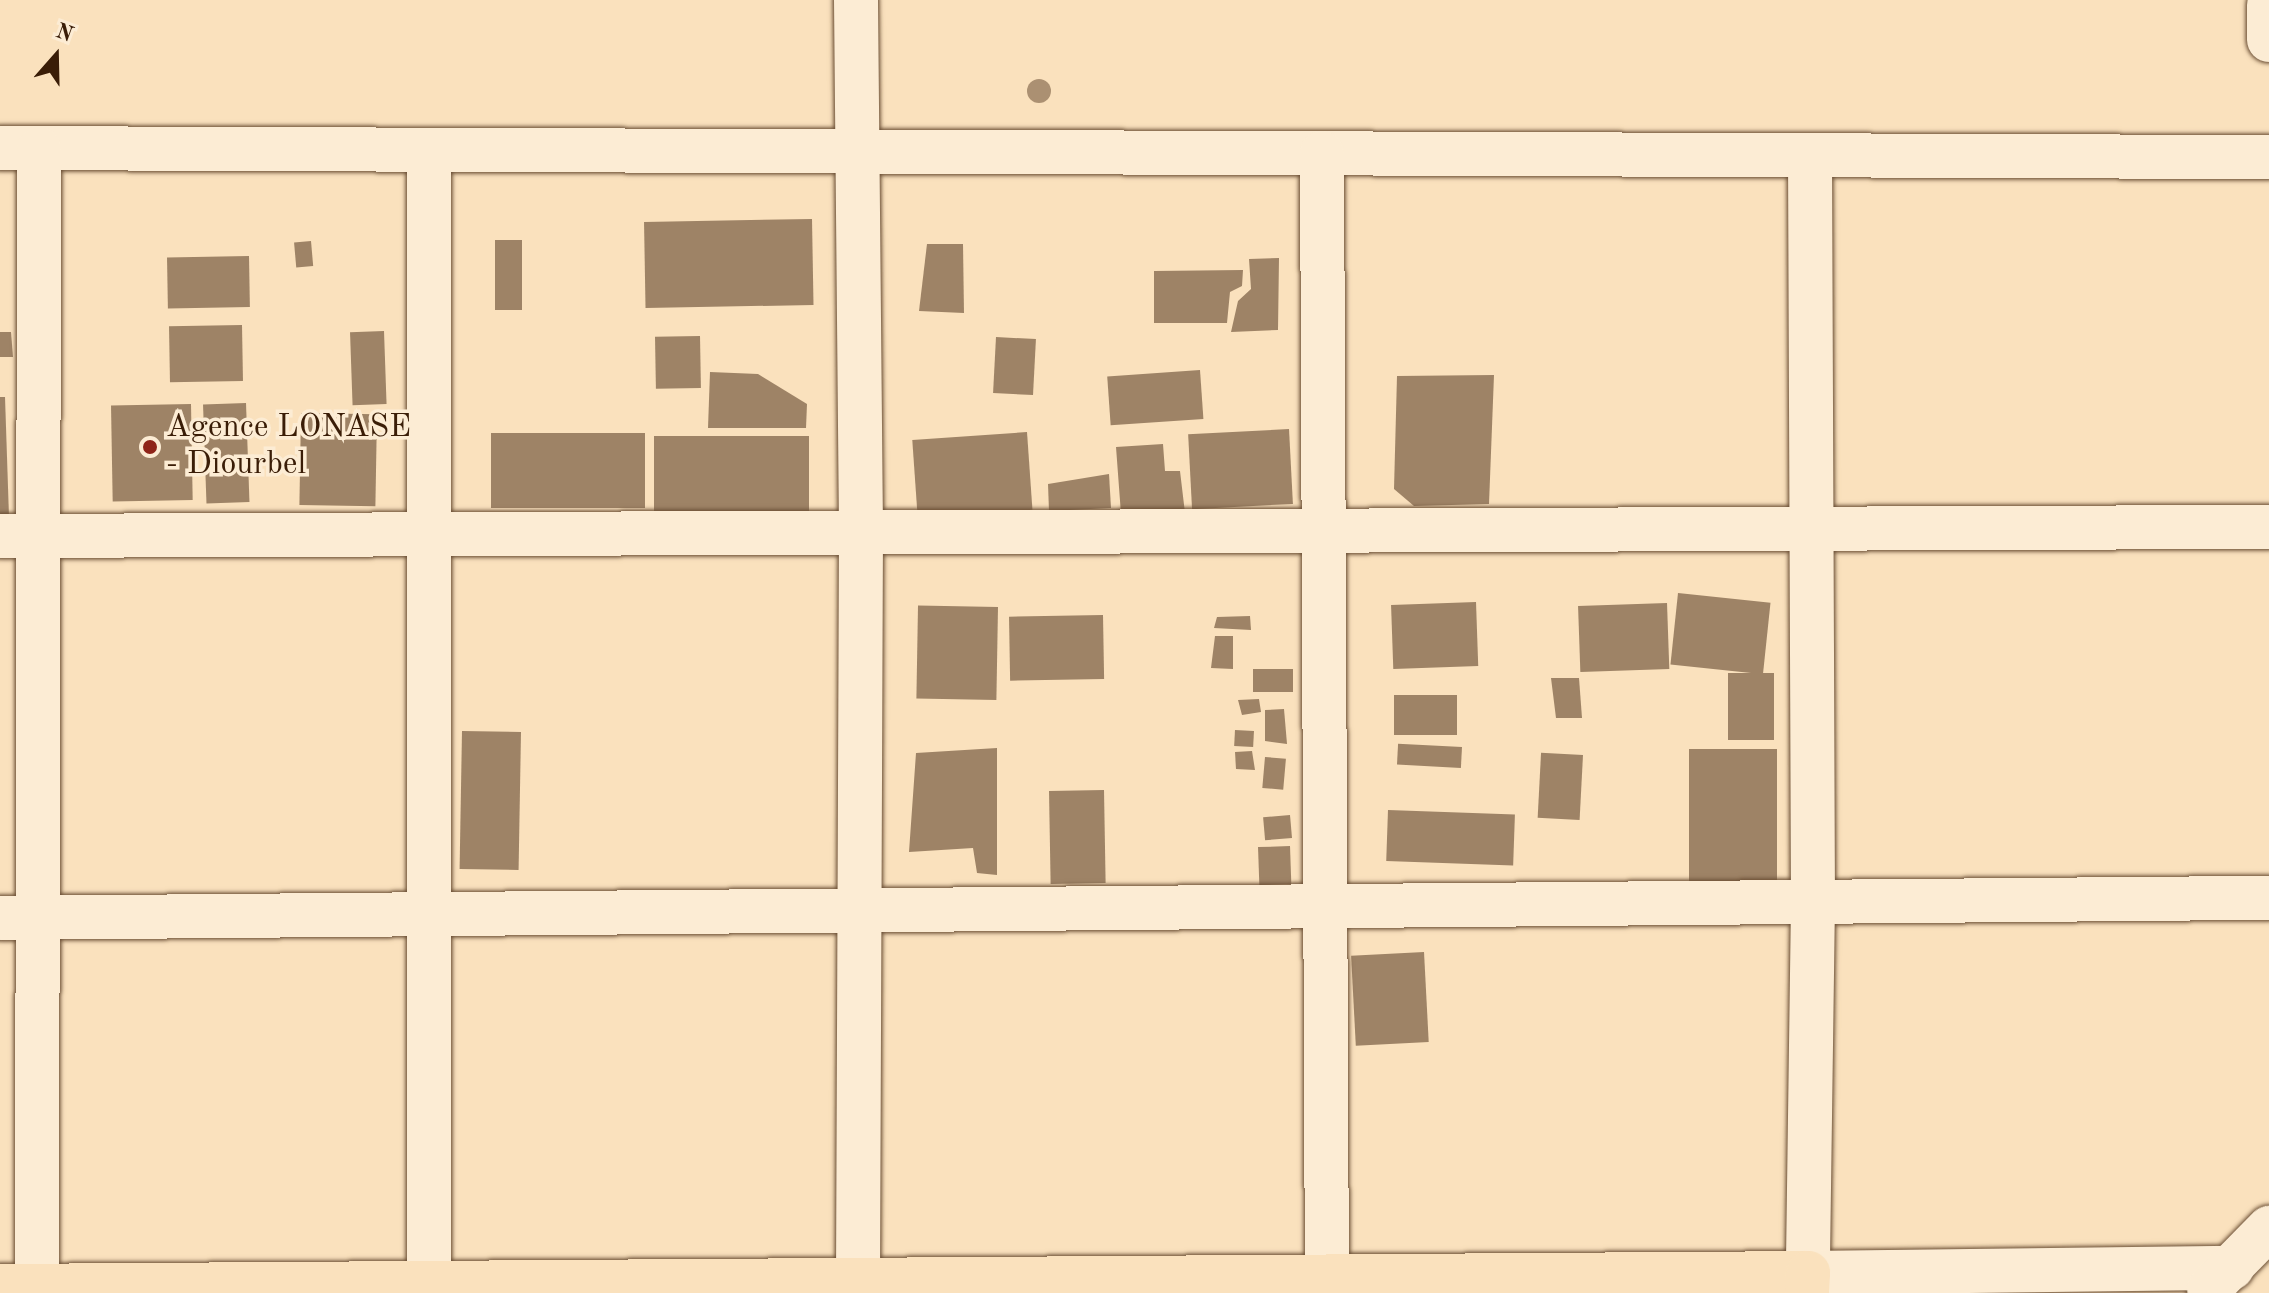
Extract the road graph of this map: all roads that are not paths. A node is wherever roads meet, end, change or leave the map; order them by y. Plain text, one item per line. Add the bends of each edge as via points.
1 (856, 0) edge
2 (2269, 5) edge
3 (2269, 40) edge
4 (19, 149) edge
5 (429, 150) junction
6 (856, 151) junction
7 (1322, 153) junction
8 (1810, 155) junction
9 (2269, 157) edge
10 (2269, 527) edge
11 (1811, 529) junction
12 (1324, 531) junction
13 (861, 532) junction
14 (429, 535) junction
15 (19, 536) edge
16 (2269, 898) edge
17 (1813, 902) junction
18 (1325, 906) junction
19 (861, 910) junction
20 (430, 914) junction
21 (19, 918) edge
22 (2269, 1228) edge
23 (2218, 1281) edge
24 (1808, 1283) edge
25 (1327, 1285) edge
26 (858, 1287) edge
27 (429, 1288) edge
28 (25, 1289) edge

1 - 6 street
2 - 3 street
4 - 5 street
4 - 15 street
5 - 6 street
5 - 14 street
6 - 7 street
6 - 13 street
7 - 8 street
7 - 12 street
8 - 9 street
8 - 11 street
10 - 11 street
11 - 12 street
11 - 17 street
12 - 13 street
12 - 18 street
13 - 14 street
13 - 19 street
14 - 15 street
14 - 20 street
15 - 21 street
16 - 17 street
17 - 18 street
17 - 24 street
18 - 19 street
18 - 25 street
19 - 20 street
19 - 26 street
20 - 21 street
20 - 27 street
21 - 28 street
22 - 23 street
23 - 24 street
24 - 25 main road
25 - 26 main road
26 - 27 main road
27 - 28 main road

